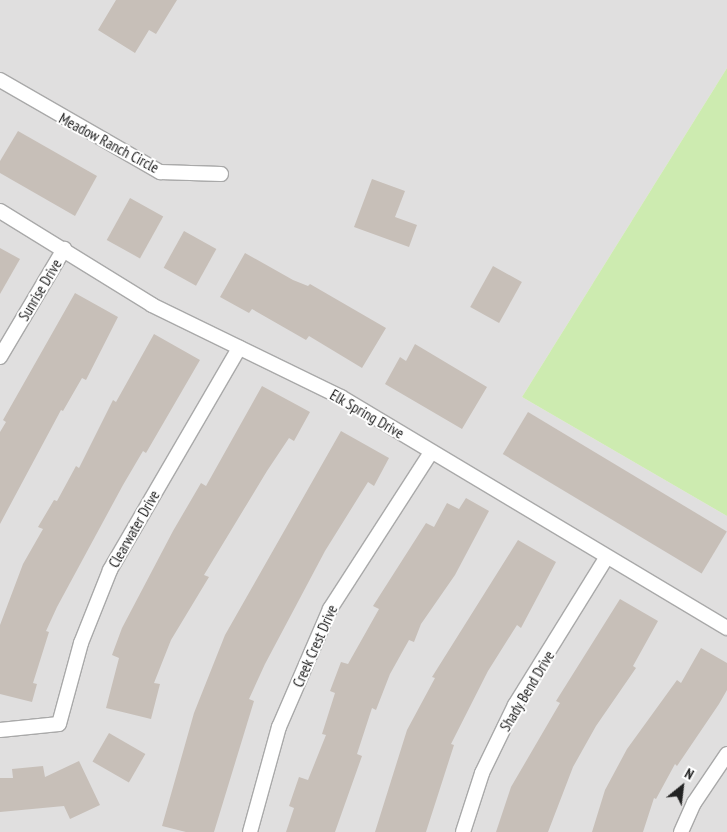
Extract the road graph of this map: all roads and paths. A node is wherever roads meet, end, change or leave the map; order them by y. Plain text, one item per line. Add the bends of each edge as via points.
1 (0, 80) edge
2 (221, 174) dead end
3 (0, 211) edge
4 (64, 249) junction
5 (239, 348) junction
6 (0, 356) edge
7 (431, 452) junction
8 (606, 558) junction
9 (727, 628) edge
10 (0, 730) edge
11 (727, 754) edge
12 (250, 832) edge
13 (463, 832) edge
14 (681, 832) edge

1 - 2 street, Meadow Ranch Circle via 160,172
3 - 4 street, Elk Spring Drive
4 - 5 street, Elk Spring Drive via 152,305
4 - 6 street, Sunrise Drive
5 - 7 street, Elk Spring Drive via 341,397
5 - 10 street, Clearwater Drive via 110,570 81,643 59,724
7 - 8 street, Elk Spring Drive
7 - 12 street, Creek Crest Drive via 330,609 279,726
8 - 9 street, Elk Spring Drive
8 - 13 street, Shady Bend Drive via 515,705 482,772
11 - 14 street via 694,803

